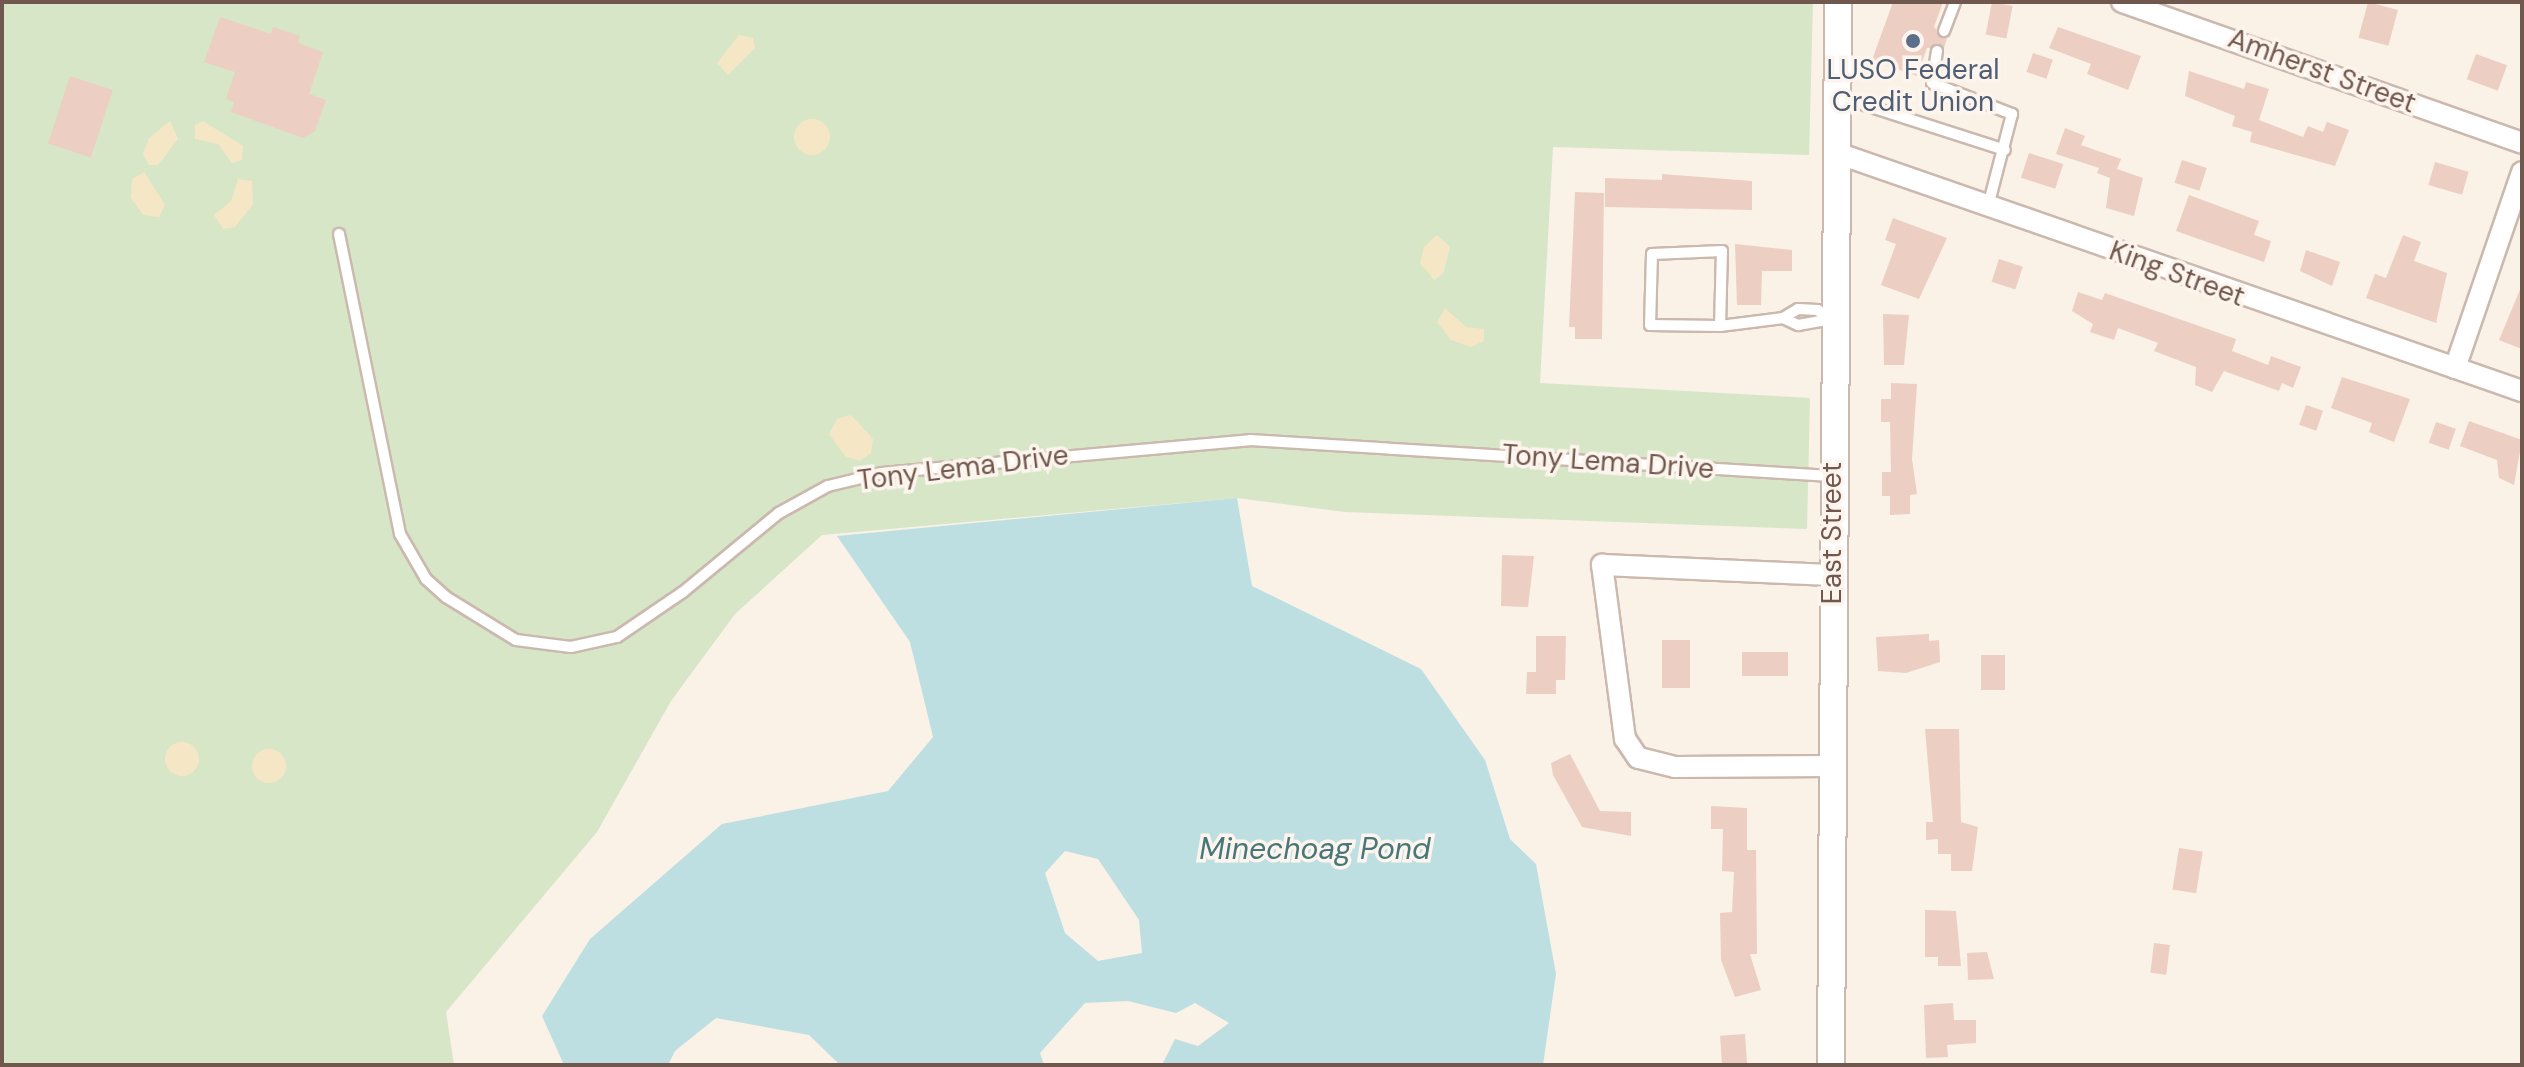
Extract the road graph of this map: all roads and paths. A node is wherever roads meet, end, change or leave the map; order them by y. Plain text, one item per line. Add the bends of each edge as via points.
1 (1838, 2) edge
2 (1955, 2) edge
3 (2122, 2) edge
4 (1944, 31) dead end
5 (1937, 51) dead end
6 (1836, 96) junction
7 (2522, 143) edge
8 (2005, 150) junction
9 (1834, 152) junction
10 (2522, 172) edge
11 (1988, 206) junction
12 (339, 234) dead end
13 (1831, 319) junction
14 (1720, 326) junction
15 (2455, 368) junction
16 (2522, 391) edge
17 (1831, 476) junction
18 (1832, 575) junction
19 (1830, 766) junction
20 (1831, 1065) edge

1 - 6 main road, East Street
2 - 4 lane
3 - 7 street, Amherst Street
5 - 8 lane via 1932,83 2012,114
6 - 8 lane
6 - 9 main road, East Street
8 - 11 lane
9 - 11 street, King Street
9 - 13 main road, East Street
10 - 15 street
11 - 15 street, King Street
12 - 17 lane, Tony Lema Drive via 400,534 426,579 516,640 571,647 617,637 683,592 779,513 828,486 882,473 1250,440
13 - 14 lane via 1798,325 1783,318
13 - 17 main road, East Street
14 - 14 lane via 1650,325 1652,254 1722,251
15 - 16 street, King Street
17 - 18 main road, East Street
18 - 19 main road, East Street
18 - 19 street via 1602,565 1625,739 1638,758 1675,767
19 - 20 main road, East Street

